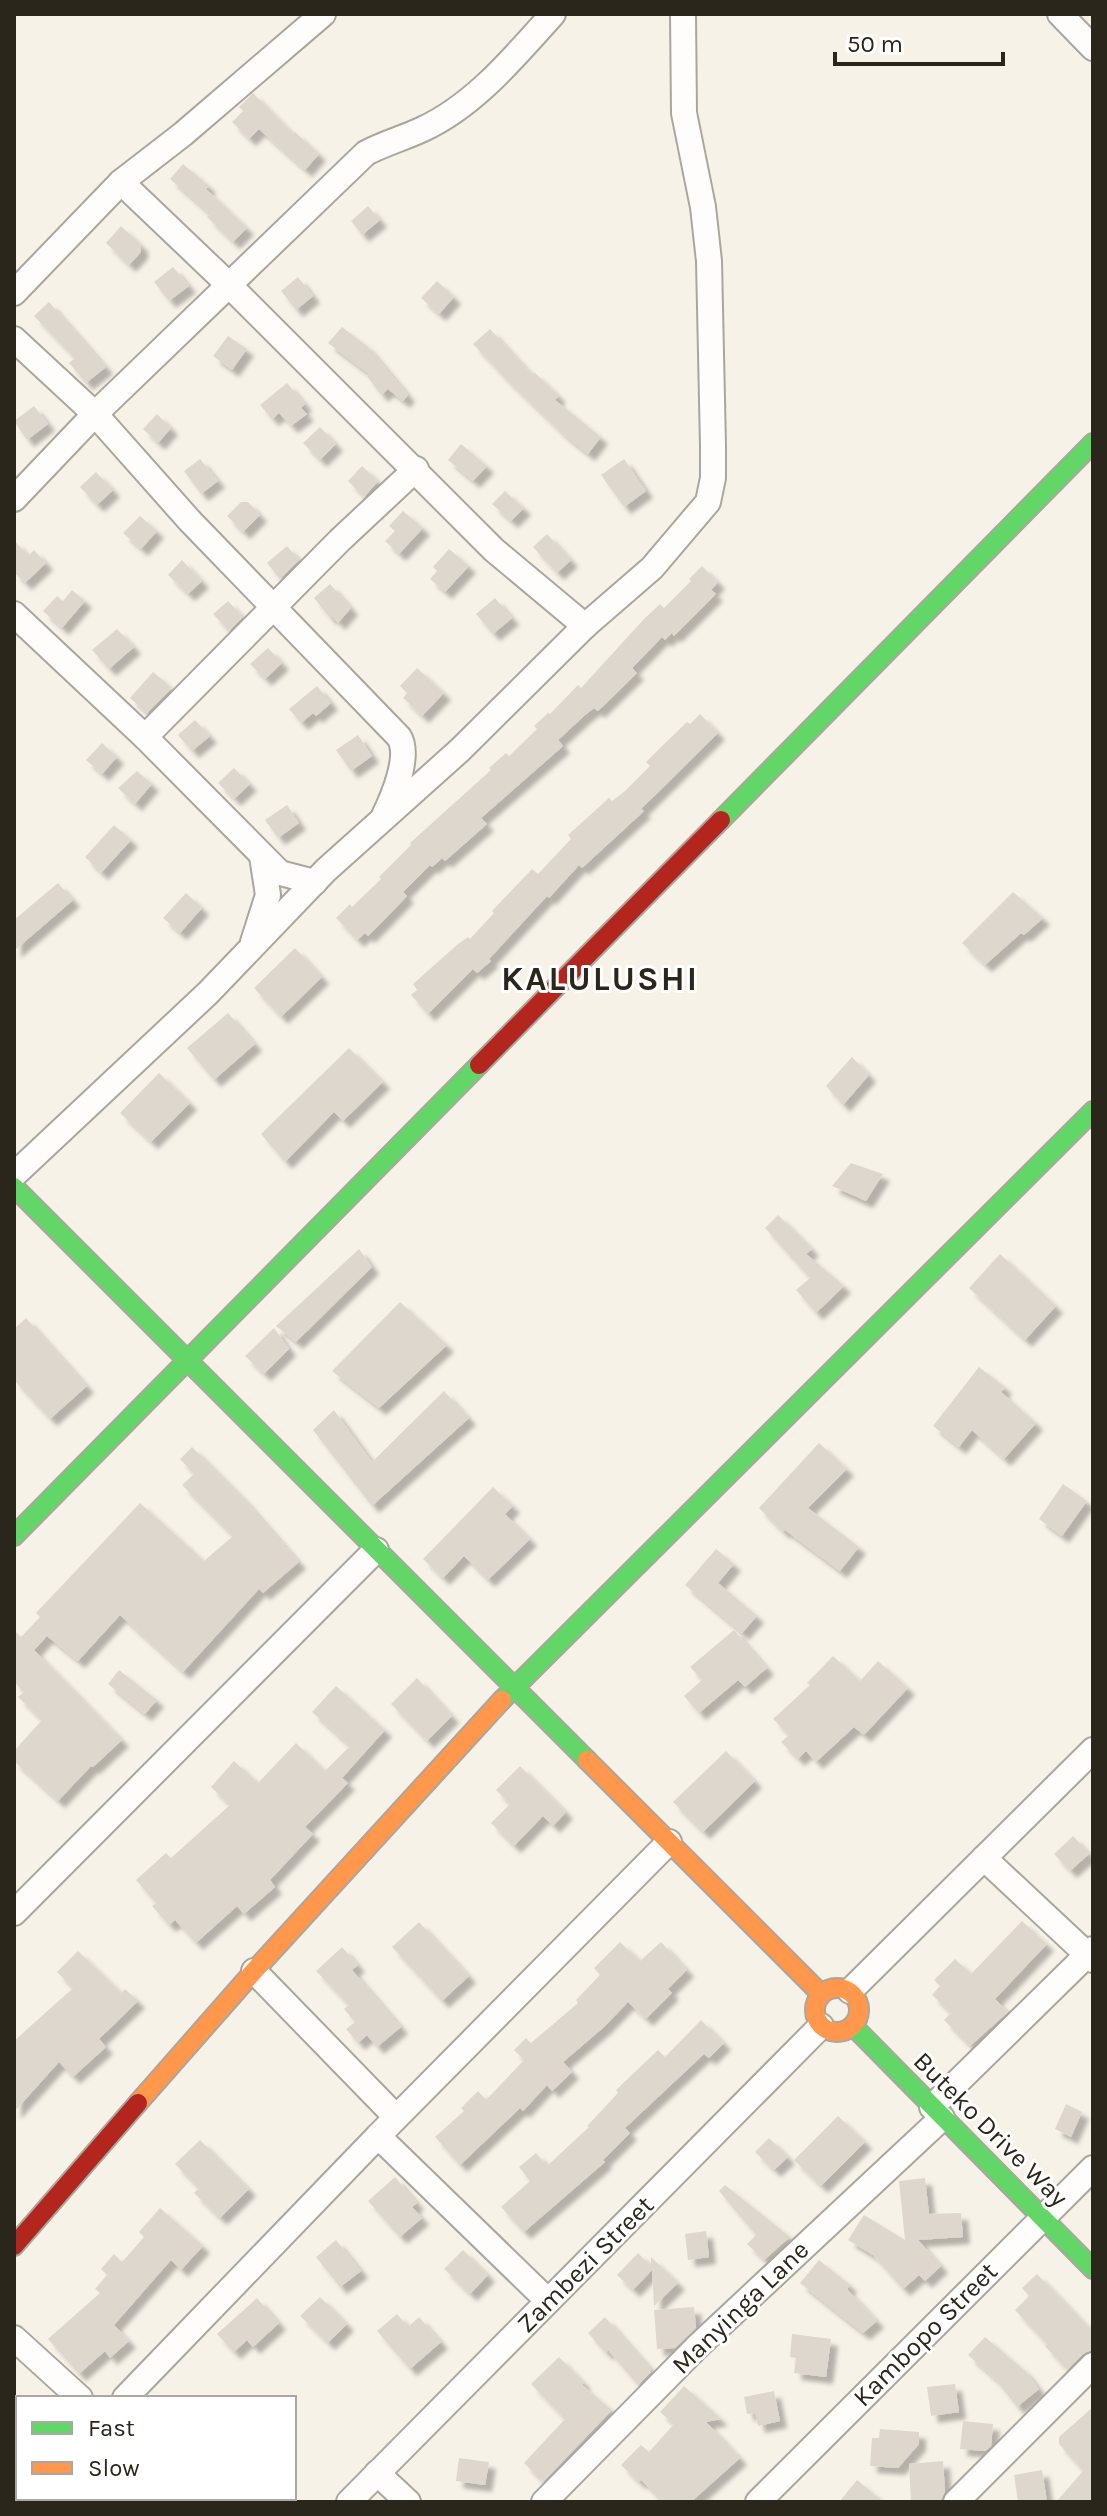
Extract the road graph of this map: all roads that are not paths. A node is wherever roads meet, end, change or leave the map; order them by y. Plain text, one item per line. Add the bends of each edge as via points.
1 (323, 14) edge
2 (553, 14) edge
3 (683, 14) edge
4 (1060, 14) edge
5 (1093, 48) edge
6 (121, 182) junction
7 (228, 284) junction
8 (14, 293) edge
9 (14, 339) edge
10 (95, 414) junction
11 (1093, 443) edge
12 (416, 469) junction
13 (14, 499) edge
14 (275, 607) junction
15 (14, 614) edge
16 (585, 626) junction
17 (145, 737) junction
18 (381, 820) junction
19 (262, 856) junction
20 (315, 882) junction
21 (251, 948) junction
22 (1093, 1111) edge
23 (14, 1175) edge
24 (14, 1187) edge
25 (189, 1362) junction
26 (14, 1536) edge
27 (376, 1550) junction
28 (514, 1687) junction
29 (1093, 1750) edge
30 (669, 1842) junction
31 (984, 1858) junction
32 (14, 1913) edge
33 (1091, 1955) edge
34 (254, 1971) junction
35 (850, 1991) junction
36 (821, 1994) junction
37 (821, 2026) junction
38 (853, 2026) junction
39 (937, 2113) junction
40 (396, 2117) junction
41 (378, 2136) junction
42 (1093, 2168) edge
43 (1043, 2216) junction
44 (14, 2246) edge
45 (1093, 2269) edge
46 (548, 2301) junction
47 (17, 2345) edge
48 (1093, 2365) edge
49 (78, 2396) edge
50 (127, 2396) edge
51 (377, 2473) junction
52 (349, 2502) edge
53 (408, 2502) edge
54 (544, 2502) edge
55 (758, 2502) edge
56 (956, 2502) edge

1 - 6 street
2 - 7 street via 492,80 455,110 366,153
3 - 16 street via 684,113 709,261 712,489 708,502 652,568
4 - 5 street
6 - 7 street
6 - 8 street
7 - 10 street
7 - 12 street
9 - 10 street
10 - 13 street
10 - 14 street
11 - 25 street
12 - 14 street
12 - 16 street via 494,550
14 - 17 street
14 - 18 street via 403,743 392,799
15 - 17 street
16 - 18 street
17 - 19 street
18 - 20 street
19 - 20 street via 280,873
19 - 21 street via 268,895
20 - 21 street
21 - 23 street
22 - 28 street
24 - 25 street
25 - 26 street
25 - 27 street
27 - 28 street
27 - 32 street
28 - 30 street
28 - 34 street
29 - 31 street
30 - 36 street
30 - 40 street
31 - 33 street
31 - 35 street
33 - 39 street, Manyinga Lane
34 - 40 street
34 - 44 street
35 - 36 street via 830,1988
35 - 38 street via 858,2001
36 - 37 street via 815,2016
37 - 38 street via 831,2032
37 - 46 street, Zambezi Street
38 - 39 street, Buteko Drive Way
39 - 43 street, Buteko Drive Way
39 - 54 street, Manyinga Lane
40 - 41 street
41 - 46 street
41 - 50 street
42 - 43 street, Kambopo Street
43 - 45 street, Buteko Drive Way
43 - 55 street, Kambopo Street
46 - 51 street, Zambezi Street
47 - 49 street
48 - 56 street
51 - 52 street, Zambezi Street
51 - 53 street

